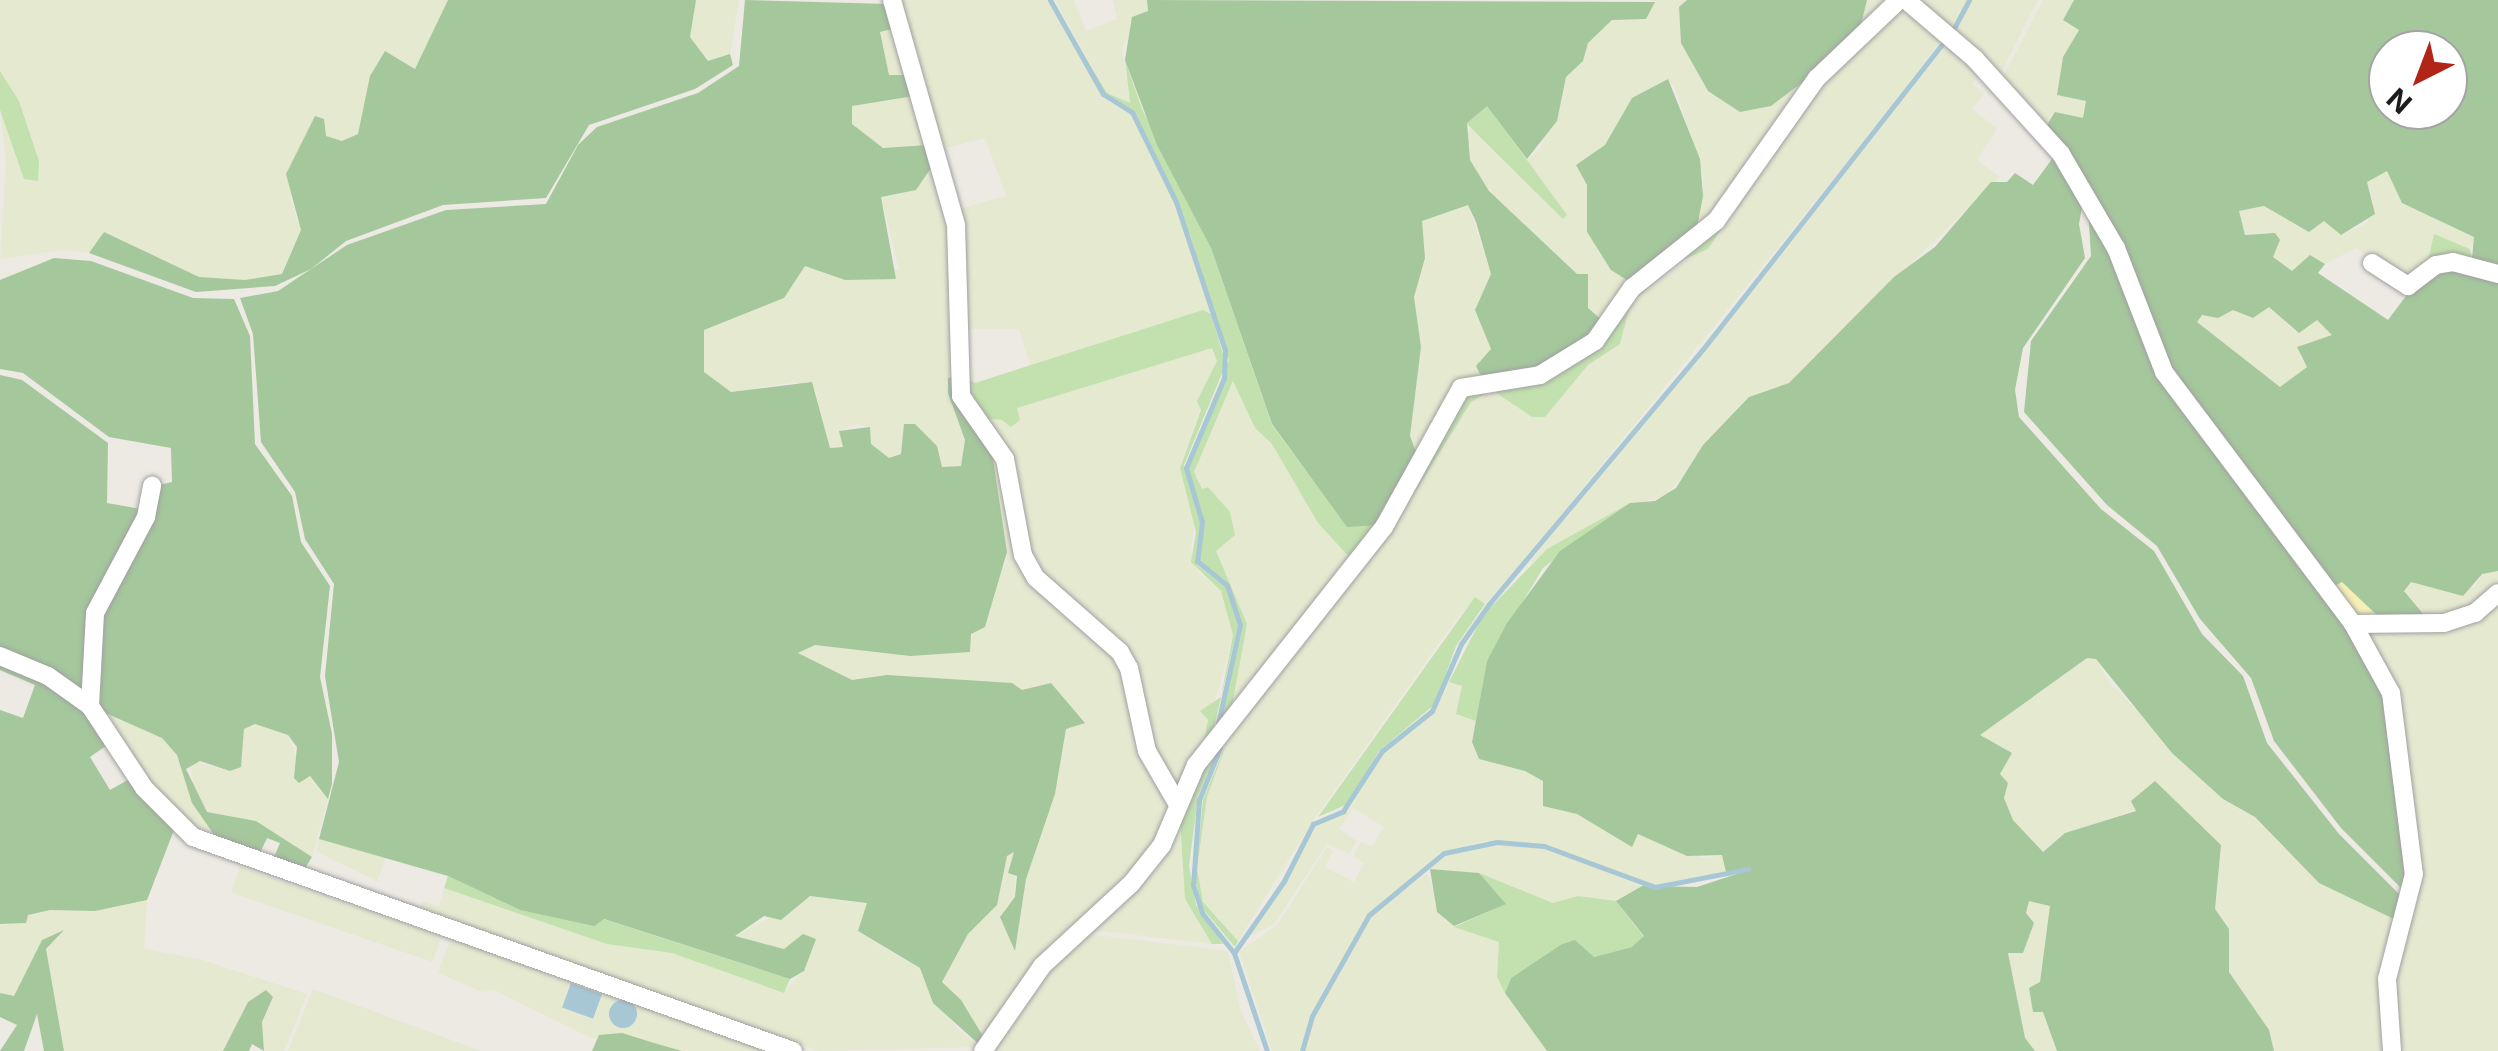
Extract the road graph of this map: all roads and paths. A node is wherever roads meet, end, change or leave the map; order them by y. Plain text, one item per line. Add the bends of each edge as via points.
1 (892, 0) edge
2 (1902, 0) edge
3 (2372, 262) dead end
4 (2498, 274) edge
5 (152, 486) dead end
6 (2498, 593) edge
7 (2353, 624) junction
8 (0, 656) edge
9 (90, 706) junction
10 (1177, 803) junction
11 (792, 1051) edge
12 (983, 1051) edge
13 (2392, 1051) edge

1 - 10 street via 956,225 961,396 1005,459 1023,554 1036,578 1130,668 1147,751
2 - 7 street via 1975,59 2060,154 2116,248 2164,372
2 - 10 street via 1817,78 1716,221 1632,288 1595,340 1540,375 1461,388 1440,416 1399,505 1196,764
3 - 4 street via 2408,286 2436,265 2453,262
5 - 9 street via 146,517 96,613
6 - 7 street via 2475,612 2444,622
7 - 13 street via 2390,693 2414,874 2387,979
8 - 9 street via 48,676
9 - 11 street via 144,788 192,837
10 - 12 street via 1162,845 1145,867 1042,966

